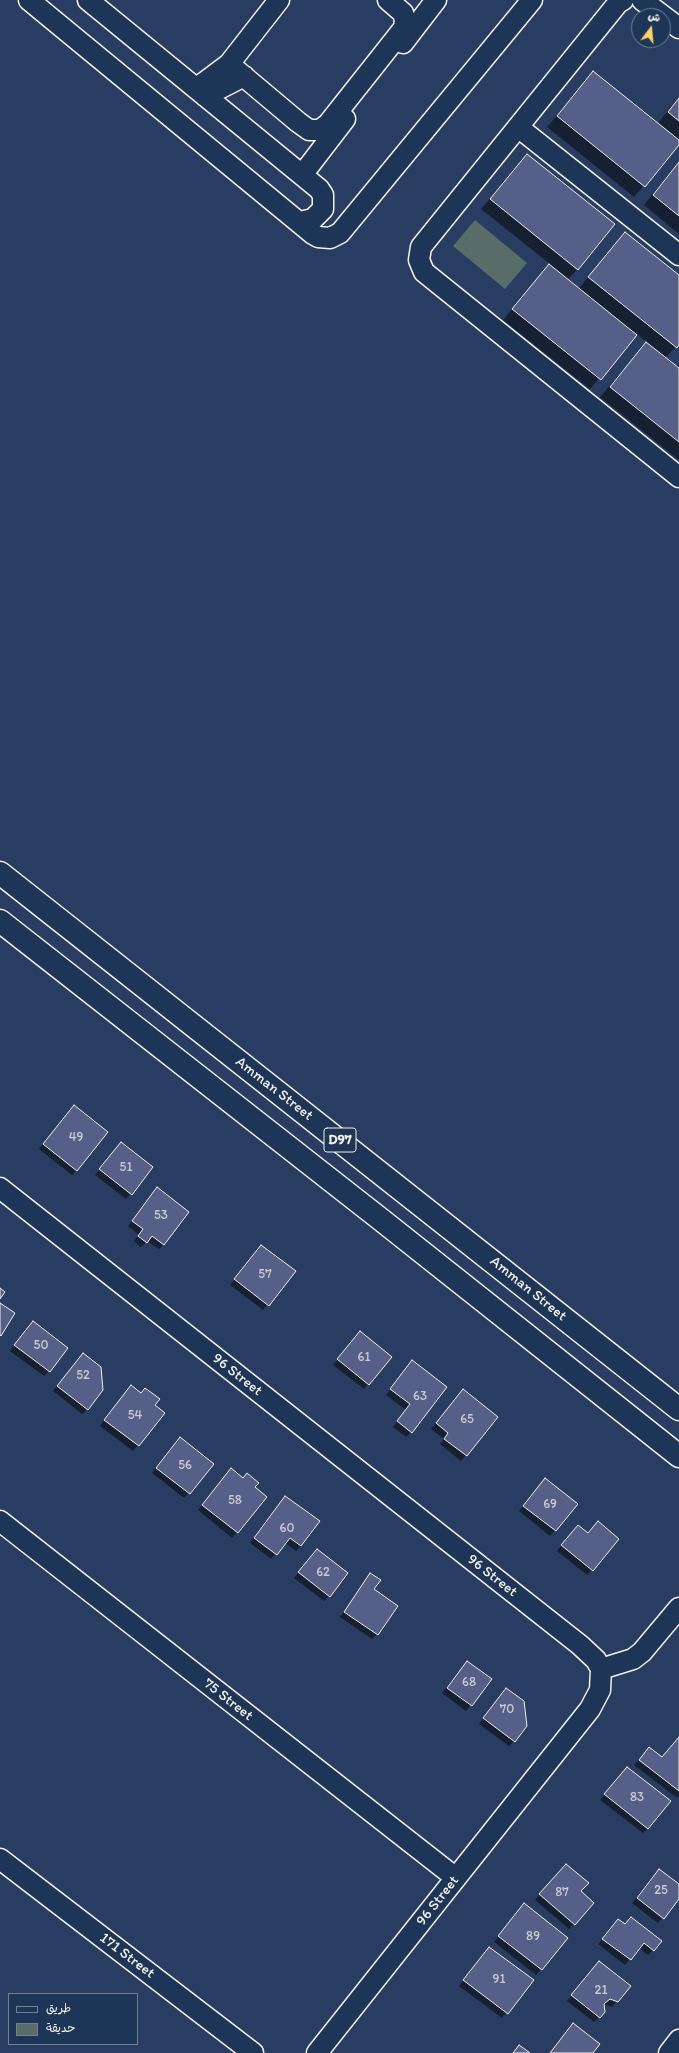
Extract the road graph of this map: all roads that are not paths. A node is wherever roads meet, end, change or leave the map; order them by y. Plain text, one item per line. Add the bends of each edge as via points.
1 (29, 0) edge
2 (88, 0) edge
3 (279, 0) edge
4 (436, 0) edge
5 (532, 0) edge
6 (623, 0) edge
7 (642, 0) edge
8 (390, 2) edge
9 (679, 28) edge
10 (391, 51) junction
11 (236, 70) junction
12 (201, 92) junction
13 (518, 127) junction
14 (302, 175) junction
15 (300, 222) junction
16 (679, 255) edge
17 (679, 477) edge
18 (0, 873) edge
19 (0, 921) edge
20 (0, 1188) edge
21 (679, 1409) edge
22 (679, 1456) edge
23 (0, 1522) edge
24 (679, 1608) edge
25 (601, 1669) junction
26 (0, 1859) edge
27 (456, 1878) junction
28 (679, 2040) edge
29 (253, 2053) edge
30 (317, 2053) edge
31 (669, 2053) edge

1 - 15 street
2 - 12 street
3 - 11 street
4 - 10 street
5 - 15 street via 340,233 330,238 318,237
6 - 13 street
7 - 9 street
8 - 10 street via 403,13 405,24
10 - 11 street via 324,128 315,131 298,122
10 - 14 street
11 - 12 street
12 - 14 street
13 - 16 street
13 - 17 street via 421,247 421,266 424,272
14 - 15 street via 319,189 324,202 319,215
18 - 21 main road, Amman Street / D97
19 - 22 main road, D97
20 - 25 street, 96 Street via 580,1646 592,1656
23 - 27 street, 75 Street
24 - 25 street via 642,1652 633,1659
25 - 27 street, 96 Street via 600,1690 590,1709
26 - 29 street, 171 Street
27 - 30 street, 96 Street
28 - 31 street

